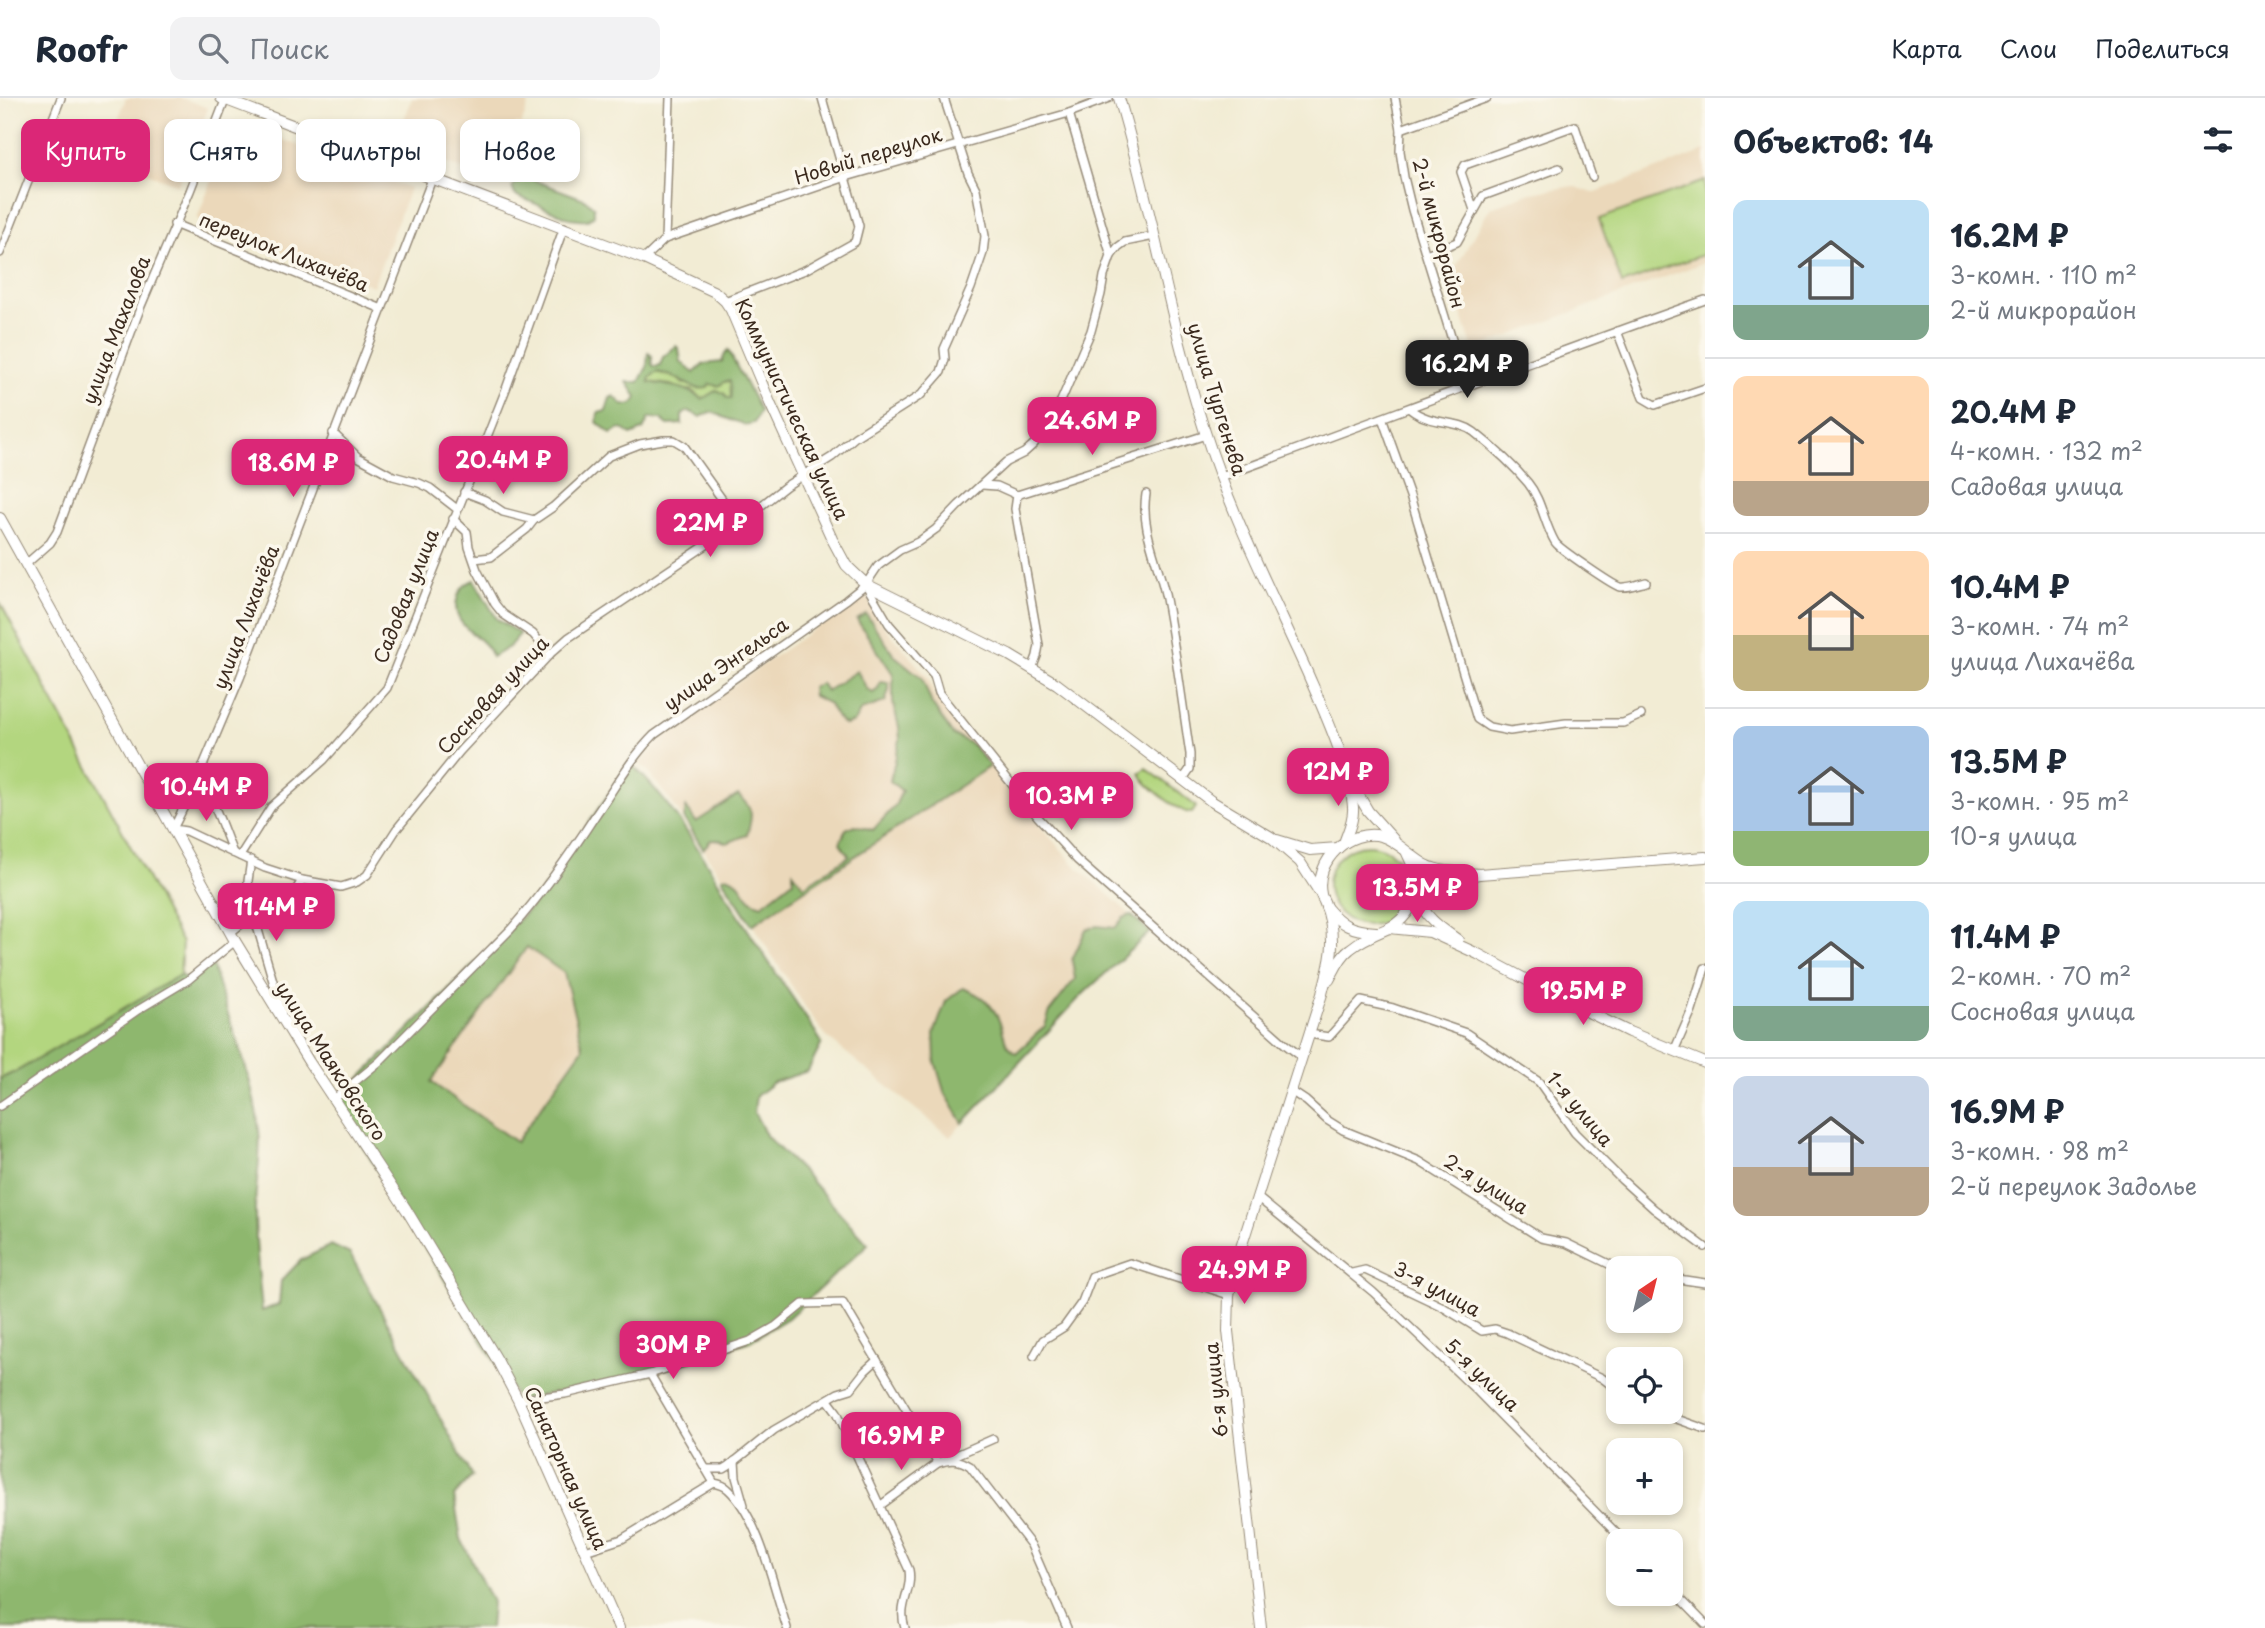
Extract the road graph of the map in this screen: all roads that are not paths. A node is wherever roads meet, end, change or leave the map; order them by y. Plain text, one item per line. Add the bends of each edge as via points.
1 (61, 98) edge
2 (670, 98) edge
3 (822, 98) edge
4 (944, 98) edge
5 (1110, 98) edge
6 (1119, 98) edge
7 (1395, 98) edge
8 (1487, 98) edge
9 (224, 99) edge
10 (1069, 113) junction
11 (296, 126) edge
12 (1401, 129) junction
13 (960, 145) junction
14 (1559, 168) dead end
15 (846, 177) junction
16 (1592, 177) dead end
17 (430, 182) edge
18 (443, 182) edge
19 (1474, 210) junction
20 (174, 224) junction
21 (564, 228) junction
22 (1154, 236) junction
23 (665, 239) junction
24 (0, 253) edge
25 (1426, 254) junction
26 (1111, 256) junction
27 (644, 259) junction
28 (725, 300) junction
29 (1705, 300) edge
30 (382, 309) junction
31 (1617, 331) junction
32 (1466, 385) junction
33 (1705, 388) edge
34 (1410, 409) junction
35 (1382, 418) junction
36 (333, 433) junction
37 (1206, 436) junction
38 (803, 475) junction
39 (1222, 477) junction
40 (982, 485) junction
41 (464, 492) junction
42 (1017, 495) junction
43 (1146, 495) dead end
44 (457, 509) junction
45 (0, 518) edge
46 (453, 519) junction
47 (534, 520) junction
48 (739, 523) junction
49 (474, 559) junction
50 (26, 564) junction
51 (1646, 582) dead end
52 (866, 584) junction
53 (550, 654) junction
54 (1032, 669) junction
55 (1641, 715) dead end
56 (1347, 776) junction
57 (1183, 779) junction
58 (197, 780) junction
59 (173, 830) junction
60 (1271, 837) junction
61 (1396, 843) junction
62 (1341, 846) junction
63 (1406, 853) junction
64 (236, 854) junction
65 (1705, 857) edge
66 (251, 860) junction
67 (1479, 874) junction
68 (302, 880) junction
69 (1320, 893) junction
70 (1417, 893) junction
71 (1326, 906) junction
72 (254, 916) junction
73 (1389, 928) junction
74 (1377, 932) junction
75 (232, 937) junction
76 (1478, 954) junction
77 (1705, 968) edge
78 (1322, 994) junction
79 (286, 1026) junction
80 (1309, 1034) junction
81 (1674, 1051) junction
82 (1302, 1057) junction
83 (1705, 1063) edge
84 (1291, 1091) junction
85 (334, 1099) junction
86 (0, 1106) edge
87 (1257, 1196) junction
88 (1705, 1247) edge
89 (1606, 1263) edge
90 (1352, 1273) junction
91 (1684, 1280) edge
92 (1705, 1283) edge
93 (1229, 1295) junction
94 (477, 1324) joint
95 (1034, 1356) dead end
96 (877, 1360) junction
97 (650, 1374) junction
98 (1606, 1381) edge
99 (518, 1400) junction
100 (828, 1400) junction
101 (1683, 1421) edge
102 (1705, 1429) edge
103 (993, 1439) dead end
104 (735, 1461) junction
105 (939, 1463) junction
106 (706, 1469) junction
107 (713, 1483) junction
108 (881, 1505) junction
109 (745, 1508) junction
110 (1612, 1529) edge
111 (585, 1551) junction
112 (1683, 1601) edge
113 (1705, 1624) edge
114 (619, 1628) edge
115 (787, 1628) edge
116 (905, 1628) edge
117 (1067, 1628) edge
118 (1261, 1628) edge

1 - 24 street
2 - 23 street
3 - 15 street
4 - 13 street, Сосновая улица
5 - 10 street, Новый переулок
6 - 22 street, улица Тургенева
7 - 12 street, 2-й микрорайон
8 - 12 street
9 - 11 street, Коммунистическая улица
9 - 20 street, улица Махалова
10 - 13 street, Новый переулок
10 - 26 street
12 - 25 street, 2-й микрорайон via 1404,177
13 - 15 street, Новый переулок
13 - 38 street, Сосновая улица via 976,189 985,236 963,310 944,349 941,372 921,395
14 - 19 street via 1487,193
15 - 23 street, Новый переулок
15 - 28 street via 859,226 855,242 805,270
16 - 19 street via 1575,126 1465,165 1461,172
17 - 30 street, улица Лихачёва
18 - 21 street, Коммунистическая улица
19 - 25 street via 1457,242
20 - 30 street, переулок Лихачёва
20 - 50 street, улица Махалова via 57,532
21 - 27 street, Коммунистическая улица
21 - 41 street, Садовая улица
22 - 26 street via 1125,243
22 - 37 street, улица Тургенева
23 - 27 street, Новый переулок
25 - 32 street, 2-й микрорайон
26 - 40 street, улица Энгельса via 1091,331 1060,401 1034,444
27 - 28 street, Коммунистическая улица
28 - 38 street, Коммунистическая улица
29 - 31 street
30 - 36 street, улица Лихачёва
31 - 32 street
31 - 33 street via 1643,398 1655,405
32 - 34 street
34 - 35 street
34 - 51 street via 1426,419 1471,429 1486,442 1528,483 1554,541 1564,552 1616,586
35 - 39 street
35 - 55 street via 1476,719 1510,731 1566,723 1623,723
36 - 44 street via 358,457 393,476 430,488
36 - 58 street, улица Лихачёва
37 - 39 street, улица Тургенева
37 - 42 street
38 - 48 street, Сосновая улица
38 - 52 street, Коммунистическая улица via 846,565
39 - 56 street, улица Тургенева via 1321,704
40 - 42 street
40 - 52 street, улица Энгельса via 936,529 878,566
41 - 44 street, Садовая улица
41 - 47 street via 503,512
42 - 54 street via 1015,509 1039,645
43 - 57 street via 1147,528 1166,597 1190,754 1191,769
44 - 46 street, Садовая улица
45 - 50 street, улица Маяковского
46 - 49 street via 467,532
46 - 64 street, Садовая улица via 387,688 324,760 271,807
47 - 48 street via 609,456 640,444 674,440 684,446
47 - 49 street via 491,557
48 - 53 street, Сосновая улица
49 - 53 street via 495,604
50 - 59 street, улица Маяковского
52 - 54 street, Коммунистическая улица
52 - 82 street via 889,624 933,676 939,693 1077,860
52 - 85 street, улица Энгельса via 654,735 629,763 529,909 379,1062
53 - 68 street, Сосновая улица via 460,751 396,830 368,875 341,887
54 - 57 street, Коммунистическая улица
56 - 61 street, улица Тургенева via 1368,811
56 - 62 street, улица Тургенева via 1352,823
57 - 60 street, Коммунистическая улица
58 - 59 street, улица Лихачёва
58 - 64 street
59 - 64 street, Сосновая улица via 186,831
59 - 75 street, улица Маяковского
60 - 62 street, Коммунистическая улица via 1310,850
60 - 69 street, Коммунистическая улица via 1300,862
61 - 62 street via 1368,836
61 - 63 street
62 - 69 street via 1326,862
63 - 67 street via 1429,867
63 - 70 street via 1416,874
64 - 66 street, Сосновая улица
65 - 67 street
66 - 68 street, Сосновая улица
66 - 72 street via 247,881
67 - 70 street via 1430,884
68 - 72 street via 282,906
69 - 71 street
70 - 73 street via 1402,919
70 - 76 street via 1433,922
71 - 74 street via 1338,921 1357,930
71 - 78 street via 1332,940
72 - 75 street
72 - 79 street
73 - 74 street
73 - 76 street via 1430,932
74 - 78 street via 1340,959
75 - 79 street, улица Маяковского
75 - 86 street via 188,980
76 - 81 street
77 - 81 street
78 - 80 street, 6-я улица
79 - 85 street, улица Маяковского
80 - 82 street, 6-я улица
80 - 88 street, 1-я улица via 1329,1037 1361,1001 1466,1033 1539,1082 1575,1133 1622,1180
81 - 83 street
82 - 84 street, 6-я улица
84 - 87 street, 6-я улица
84 - 89 street, 2-я улица via 1326,1120 1419,1161 1541,1238
85 - 94 street, улица Маяковского
87 - 90 street, 5-я улица
87 - 93 street, 6-я улица
90 - 98 street, 3-я улица via 1365,1270 1482,1331 1507,1333
90 - 110 street, 5-я улица via 1478,1392
91 - 92 street
93 - 95 street via 1130,1263 1093,1276 1064,1327 1044,1340
93 - 118 street, 6-я улица via 1228,1331
94 - 99 street, Санаторная улица
96 - 97 street via 843,1303 803,1304 750,1341
96 - 100 street via 851,1389
96 - 105 street
97 - 99 street
97 - 106 street
99 - 111 street, Санаторная улица
100 - 104 street via 774,1430
100 - 108 street
101 - 102 street
103 - 105 street
104 - 106 street via 724,1469
104 - 109 street
105 - 108 street
105 - 117 street via 961,1461 970,1466 1031,1545
106 - 107 street
107 - 109 street via 726,1486
107 - 111 street via 622,1538
108 - 116 street via 909,1570 902,1608
109 - 115 street
111 - 114 street, Санаторная улица
112 - 113 street

